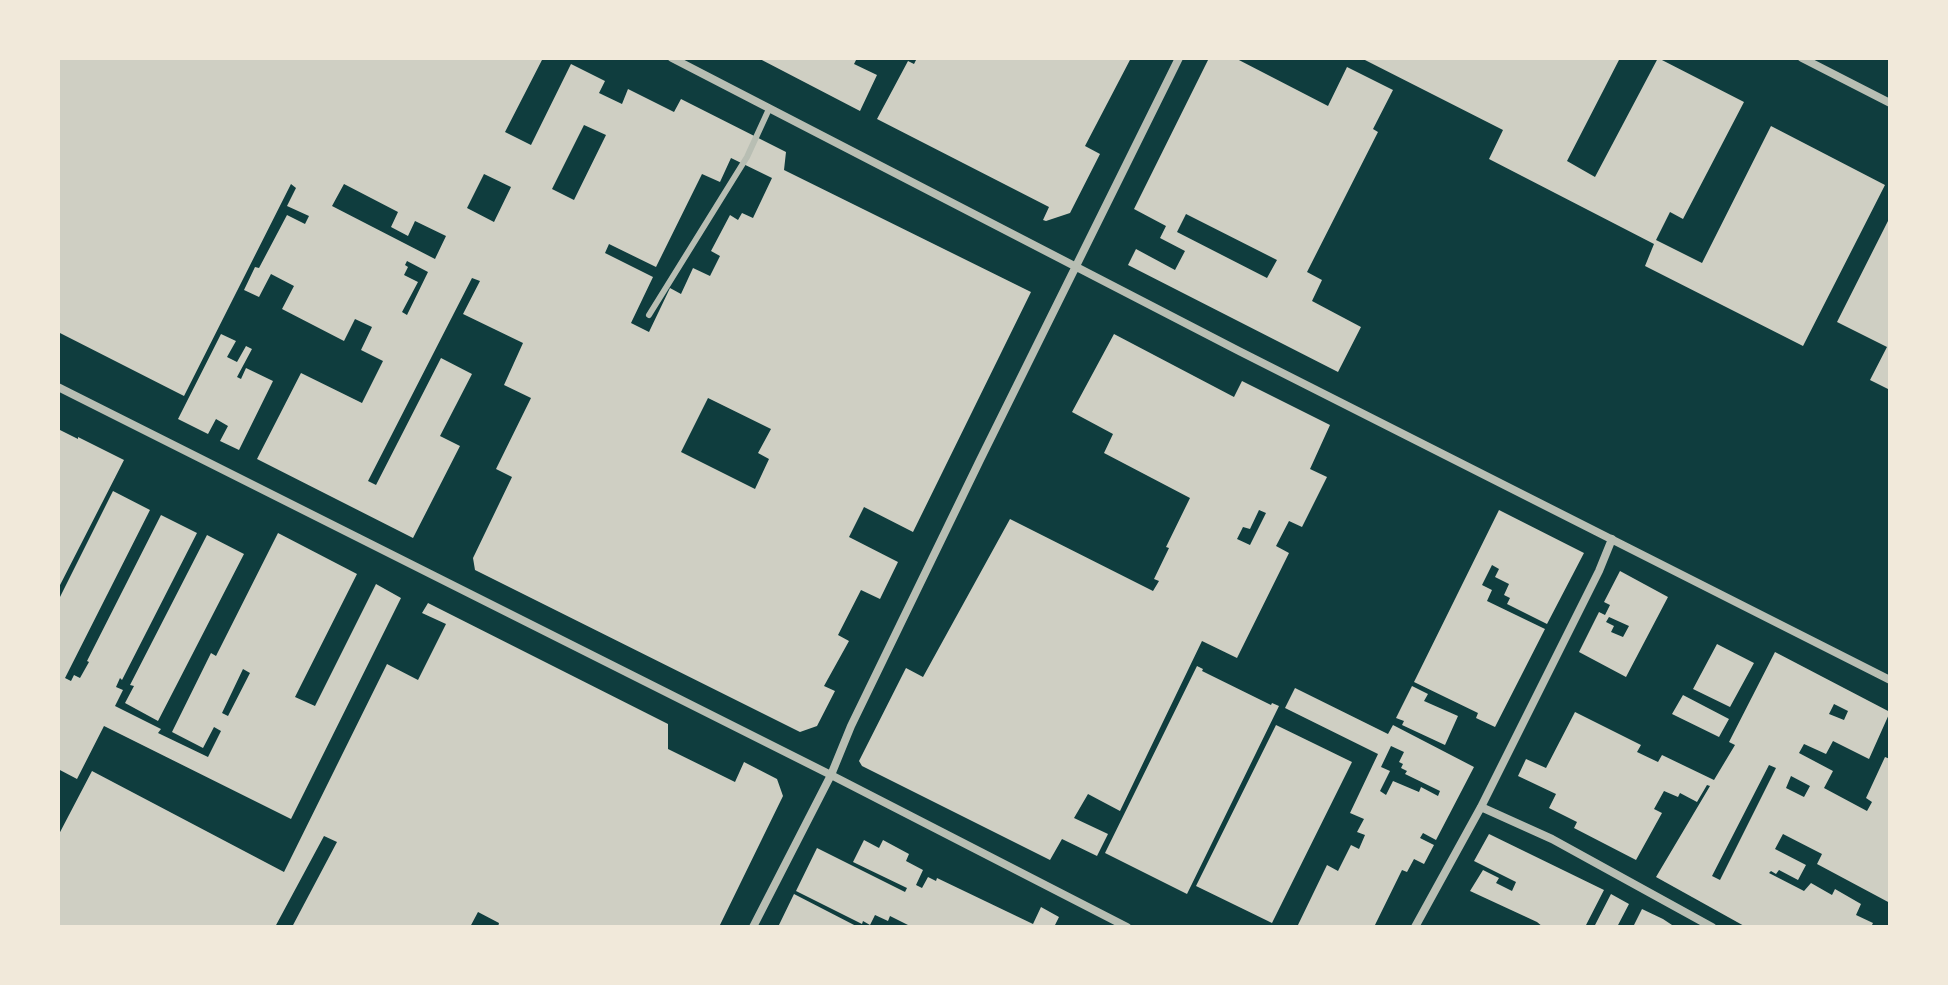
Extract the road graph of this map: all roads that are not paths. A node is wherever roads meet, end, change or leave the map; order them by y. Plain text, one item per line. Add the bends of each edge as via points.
1 (672, 58) edge
2 (1179, 58) edge
3 (1802, 58) edge
4 (1890, 103) edge
5 (769, 109) junction
6 (1076, 266) junction
7 (649, 315) dead end
8 (58, 387) edge
9 (1612, 539) junction
10 (1890, 680) edge
11 (831, 775) junction
12 (1481, 807) junction
13 (753, 927) edge
14 (1127, 927) edge
15 (1415, 927) edge
16 (1712, 927) edge

1 - 5 street
2 - 6 street
3 - 4 street
5 - 6 street
5 - 7 lane via 747,157
6 - 9 street
6 - 11 street
8 - 11 street
9 - 10 street
9 - 12 street
11 - 13 street
11 - 14 street
12 - 15 street
12 - 16 street via 1552,839

